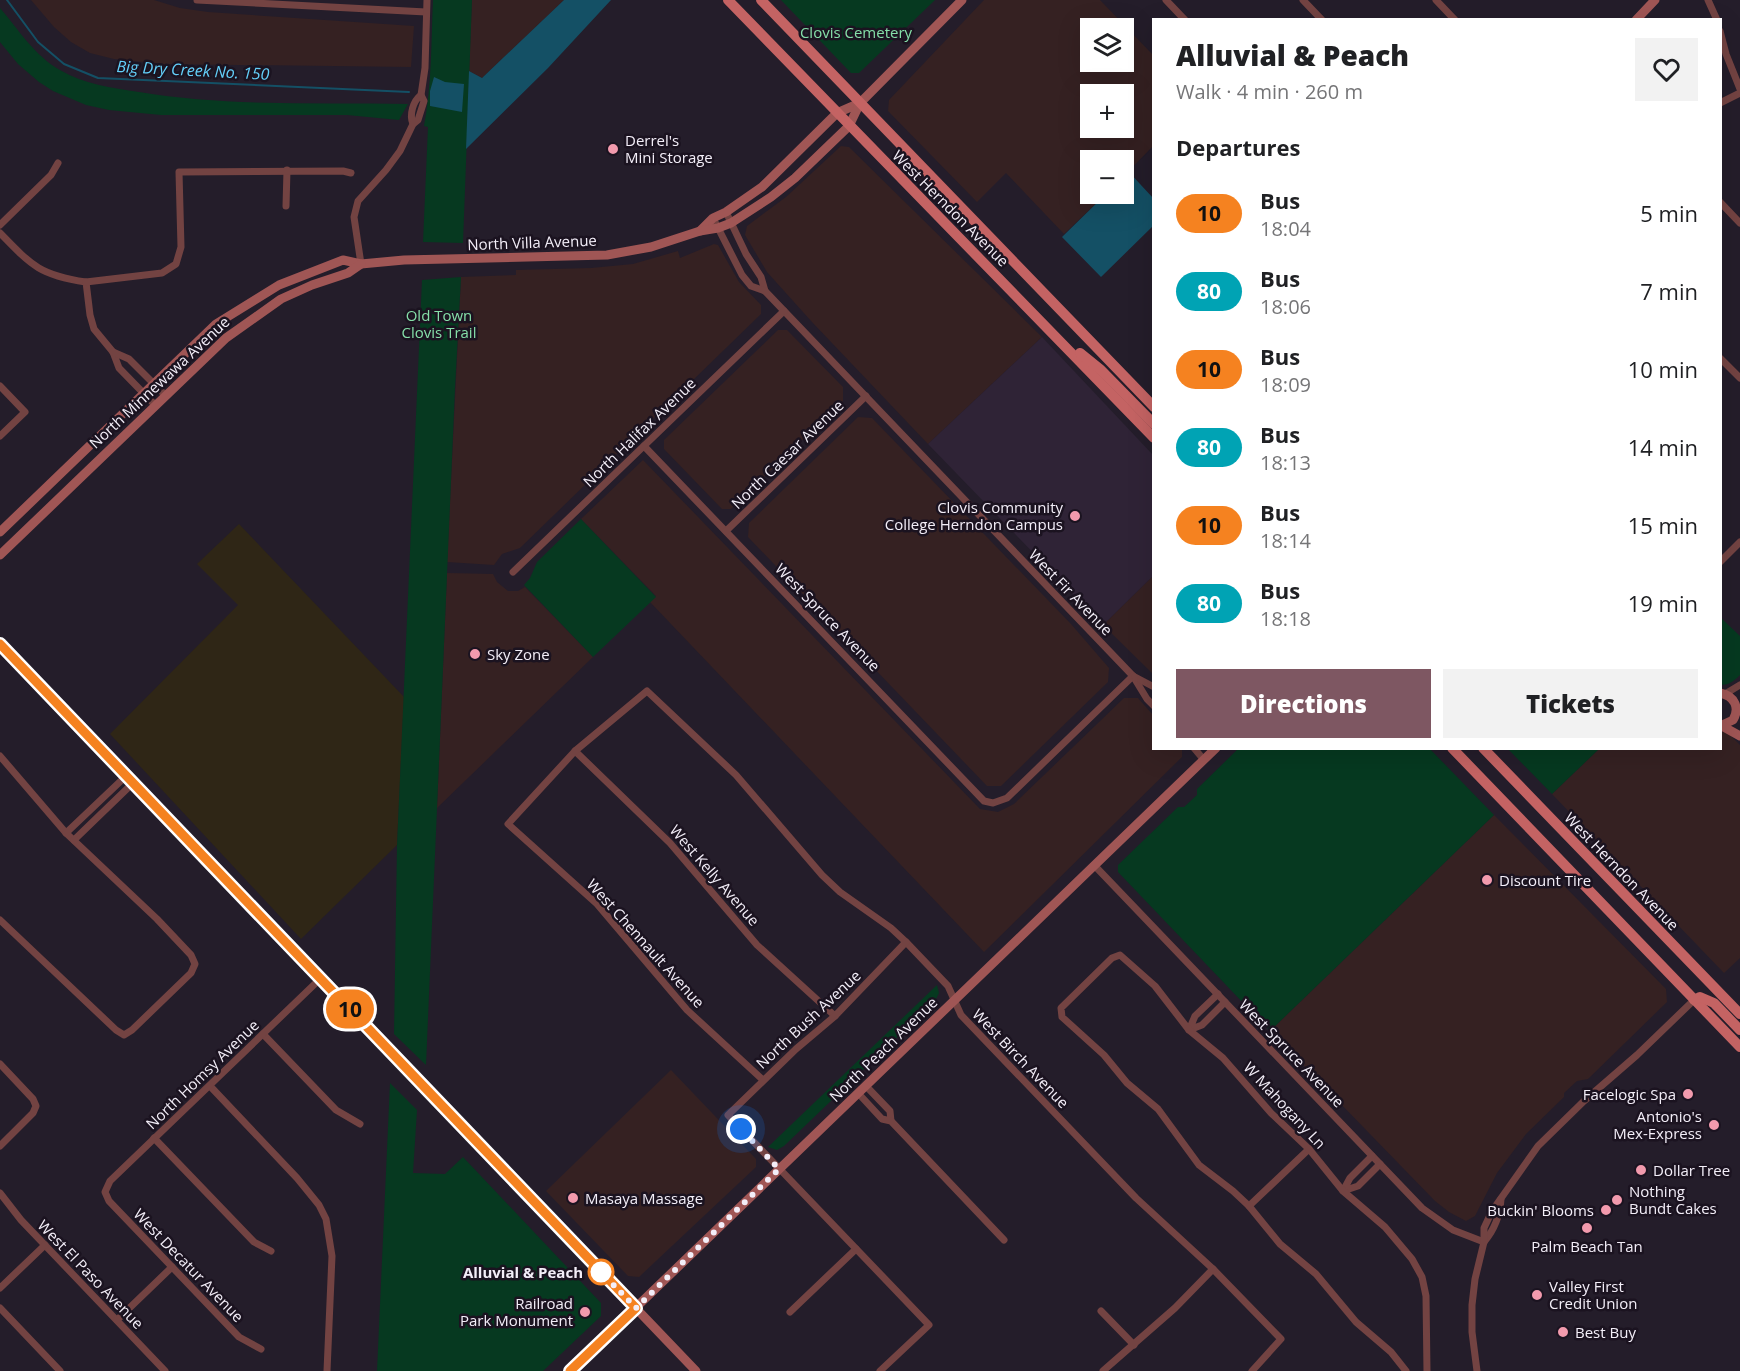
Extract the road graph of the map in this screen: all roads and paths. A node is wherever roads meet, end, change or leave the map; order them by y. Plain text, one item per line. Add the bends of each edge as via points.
1 (197, 0) edge
2 (427, 0) edge
3 (728, 0) edge
4 (761, 0) edge
5 (962, 0) edge
6 (1166, 0) edge
7 (1303, 0) edge
8 (1436, 0) edge
9 (1655, 0) edge
10 (1708, 0) edge
11 (426, 12) junction
12 (1183, 18) edge
13 (1320, 18) edge
14 (1453, 18) edge
15 (1637, 18) edge
16 (1716, 18) edge
17 (1722, 39) edge
18 (1740, 91) edge
19 (1722, 102) edge
20 (860, 103) junction
21 (837, 113) junction
22 (849, 126) junction
23 (58, 163) dead end
24 (286, 170) junction
25 (351, 173) dead end
26 (1722, 204) edge
27 (286, 206) dead end
28 (726, 212) junction
29 (713, 219) junction
30 (731, 223) junction
31 (1740, 223) edge
32 (0, 225) edge
33 (718, 228) junction
34 (700, 231) junction
35 (0, 233) edge
36 (361, 264) junction
37 (86, 282) junction
38 (765, 291) junction
39 (784, 311) junction
40 (1051, 331) junction
41 (113, 352) junction
42 (1722, 360) edge
43 (1740, 378) edge
44 (153, 384) junction
45 (0, 386) edge
46 (144, 393) junction
47 (165, 395) junction
48 (866, 396) junction
49 (155, 405) junction
50 (1152, 405) edge
51 (1152, 422) edge
52 (0, 436) edge
53 (1152, 436) edge
54 (644, 446) junction
55 (726, 531) junction
56 (0, 532) edge
57 (1740, 543) edge
58 (0, 555) edge
59 (1722, 560) edge
60 (513, 572) dead end
61 (0, 644) edge
62 (1133, 676) junction
63 (1740, 685) edge
64 (1152, 686) edge
65 (1723, 693) edge
66 (1152, 704) edge
67 (1738, 711) edge
68 (1722, 726) edge
69 (1722, 727) edge
70 (1740, 736) edge
71 (1196, 750) edge
72 (1214, 750) edge
73 (1454, 750) edge
74 (1485, 750) edge
75 (575, 751) junction
76 (0, 756) edge
77 (1204, 760) junction
78 (130, 779) junction
79 (66, 833) junction
80 (74, 840) junction
81 (1094, 866) junction
82 (0, 920) edge
83 (906, 942) junction
84 (321, 978) junction
85 (1218, 994) junction
86 (1694, 1000) junction
87 (955, 1001) junction
88 (1225, 1002) junction
89 (1740, 1014) edge
90 (835, 1016) junction
91 (1189, 1030) junction
92 (1740, 1030) edge
93 (263, 1034) junction
94 (1740, 1047) edge
95 (0, 1064) edge
96 (763, 1080) junction
97 (210, 1086) junction
98 (866, 1086) junction
99 (858, 1093) junction
100 (891, 1121) junction
101 (360, 1124) dead end
102 (154, 1138) junction
103 (0, 1146) edge
104 (1309, 1149) junction
105 (1372, 1156) junction
106 (1380, 1164) junction
107 (779, 1169) junction
108 (1343, 1191) junction
109 (105, 1192) joint
110 (0, 1193) edge
111 (1249, 1206) junction
112 (1004, 1240) dead end
113 (1484, 1242) junction
114 (45, 1245) junction
115 (856, 1249) junction
116 (271, 1251) dead end
117 (172, 1267) junction
118 (1213, 1269) junction
119 (0, 1288) edge
120 (0, 1308) edge
121 (636, 1308) junction
122 (1101, 1311) dead end
123 (790, 1312) dead end
124 (117, 1320) junction
125 (1134, 1345) junction
126 (261, 1349) dead end
127 (60, 1371) edge
128 (165, 1371) edge
129 (327, 1371) edge
130 (570, 1371) edge
131 (696, 1371) edge
132 (880, 1371) edge
133 (1103, 1371) edge
134 (1252, 1371) edge
135 (1406, 1371) edge
136 (1427, 1371) edge
137 (1477, 1371) edge

1 - 11 street
2 - 11 street
3 - 21 main road, West Herndon Avenue
4 - 20 main road, West Herndon Avenue
5 - 20 street, North Villa Avenue
6 - 12 street
7 - 13 street
8 - 14 street
9 - 15 street
10 - 16 street
11 - 36 street via 422,110 393,161 358,201 355,223
17 - 18 street
18 - 19 street
20 - 21 street, North Villa Avenue
20 - 22 street, North Villa Avenue
20 - 50 main road, West Herndon Avenue
21 - 22 main road, West Herndon Avenue
21 - 28 street, North Villa Avenue via 762,187
22 - 30 street, North Villa Avenue via 795,178
22 - 40 main road, West Herndon Avenue
23 - 32 street via 51,175
24 - 25 street
24 - 27 street
24 - 37 street via 179,172 181,248 176,264 162,273
26 - 31 street
28 - 29 street, North Villa Avenue
28 - 30 street
29 - 33 street
29 - 34 street, North Villa Avenue
30 - 33 street, North Villa Avenue
30 - 38 street
33 - 34 street, North Villa Avenue
33 - 38 street via 742,275 751,286
34 - 36 street, North Villa Avenue via 651,247 607,255
35 - 37 street via 47,273
36 - 44 street, North Minnewawa Avenue via 343,260 271,289 216,324
36 - 47 street, North Minnewawa Avenue via 348,273 281,299 252,318
37 - 41 street via 92,322
38 - 39 street, West Fir Avenue
39 - 48 street, West Fir Avenue
39 - 54 street, North Halifax Avenue
40 - 51 main road via 1101,370
40 - 53 main road, West Herndon Avenue
41 - 44 street via 129,359
41 - 46 street via 119,368
42 - 43 street
44 - 46 street, North Minnewawa Avenue
44 - 47 street
45 - 52 street via 25,412
46 - 49 street
46 - 56 street, North Minnewawa Avenue
47 - 49 street, North Minnewawa Avenue
48 - 55 street, North Caesar Avenue
48 - 62 street, West Fir Avenue
49 - 58 street, North Minnewawa Avenue
54 - 55 street, West Spruce Avenue
54 - 60 street, North Halifax Avenue
55 - 62 street, West Spruce Avenue via 981,799 993,803 1007,798
57 - 59 street
61 - 78 street
62 - 64 street, West Fir Avenue
62 - 66 street, West Fir Avenue
63 - 65 street
65 - 67 street via 1730,696
67 - 68 street via 1733,720
69 - 70 street
71 - 77 street
72 - 77 street, North Peach Avenue
73 - 86 main road
74 - 89 main road, West Herndon Avenue
75 - 83 street, West Birch Avenue via 647,690 736,774 822,875
75 - 90 street, West Kelly Avenue via 670,843 757,945
75 - 96 street, West Chennault Avenue via 508,824 597,904 687,1010
76 - 79 street
77 - 81 street, North Peach Avenue
78 - 79 street
78 - 80 street
78 - 84 street
79 - 80 street
80 - 82 street via 191,955 195,964 191,973 124,1035
81 - 85 street, West Spruce Avenue
81 - 87 street, North Peach Avenue
83 - 87 street, West Birch Avenue via 948,986
83 - 90 street, North Bush Avenue
84 - 93 street, North Homsy Avenue
84 - 121 street
85 - 88 street, West Spruce Avenue
85 - 91 street via 1195,1016
86 - 92 main road via 1709,999
86 - 94 main road
86 - 113 street via 1538,1146 1501,1199 1500,1214
87 - 98 street, North Peach Avenue
87 - 118 street, West Birch Avenue via 961,1015 1136,1198
88 - 91 street via 1202,1025
88 - 105 street, West Spruce Avenue
90 - 96 street, North Bush Avenue
91 - 104 street, W Mahogany Ln via 1223,1058
91 - 111 street, W Mahogany Ln via 1155,986 1120,955 1112,958 1061,1008 1062,1017 1158,1109 1199,1165
93 - 97 street, North Homsy Avenue
93 - 101 street via 336,1110
95 - 103 street via 36,1106
96 - 107 street, North Bush Avenue via 728,1115
97 - 102 street, North Homsy Avenue
97 - 129 street via 297,1178 326,1219 332,1256
98 - 99 street, North Peach Avenue
98 - 100 street via 890,1112
99 - 100 street via 882,1119
99 - 107 street, North Peach Avenue
100 - 112 street
102 - 109 street, North Homsy Avenue via 110,1181
102 - 116 street via 254,1242
104 - 108 street, W Mahogany Ln
104 - 111 street
105 - 106 street, West Spruce Avenue
105 - 108 street
106 - 108 street via 1358,1186
106 - 113 street, West Spruce Avenue via 1437,1220
107 - 115 street
107 - 121 street, North Peach Avenue
108 - 136 street, W Mahogany Ln via 1385,1227 1422,1277
109 - 117 street, West Decatur Avenue via 109,1202
110 - 114 street, West El Paso Avenue
111 - 135 street via 1280,1244 1316,1274 1356,1322
113 - 137 street via 1472,1305
114 - 119 street
114 - 124 street, West El Paso Avenue
115 - 123 street
115 - 132 street via 929,1325
117 - 124 street
117 - 126 street, West Decatur Avenue via 239,1337
118 - 125 street
118 - 134 street, West Birch Avenue via 1281,1339
120 - 127 street
121 - 130 street, North Peach Avenue
121 - 131 street
122 - 125 street
124 - 128 street, West El Paso Avenue
125 - 133 street

